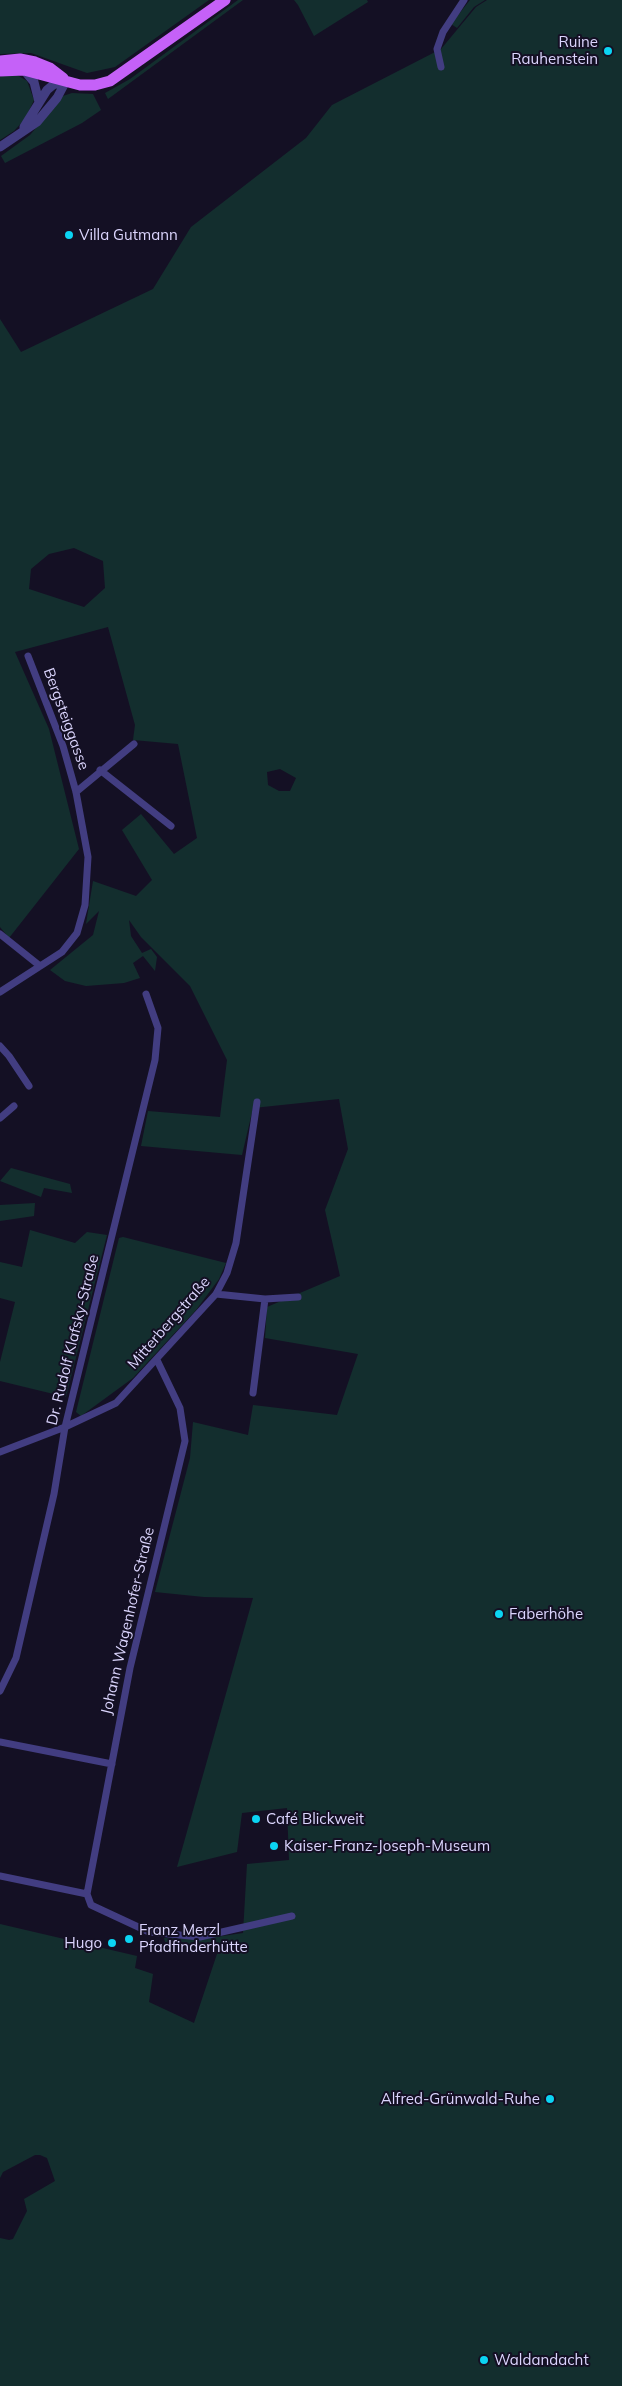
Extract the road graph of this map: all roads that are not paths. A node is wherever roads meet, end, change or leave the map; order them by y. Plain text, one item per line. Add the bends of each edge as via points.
1 (225, 0) edge
2 (464, 0) edge
3 (0, 61) edge
4 (441, 67) dead end
5 (24, 70) junction
6 (0, 71) edge
7 (66, 81) junction
8 (39, 102) junction
9 (15, 139) junction
10 (0, 147) edge
11 (28, 656) dead end
12 (134, 744) dead end
13 (100, 770) junction
14 (76, 792) junction
15 (172, 826) dead end
16 (0, 934) edge
17 (40, 966) junction
18 (0, 992) edge
19 (146, 994) dead end
20 (0, 1046) edge
21 (29, 1086) dead end
22 (257, 1102) dead end
23 (14, 1106) dead end
24 (0, 1118) edge
25 (216, 1294) junction
26 (298, 1297) dead end
27 (265, 1299) junction
28 (157, 1360) junction
29 (253, 1393) dead end
30 (65, 1427) junction
31 (0, 1452) edge
32 (0, 1691) edge
33 (0, 1742) edge
34 (112, 1764) junction
35 (0, 1876) edge
36 (87, 1894) junction
37 (292, 1916) dead end

1 - 7 main road via 110,81 80,85
2 - 4 street via 443,32 437,49
3 - 7 main road via 20,59 35,62 50,68
5 - 6 main road
5 - 7 main road
5 - 8 street via 34,82
7 - 8 street via 53,85
7 - 9 street via 37,122
8 - 9 street via 30,121
9 - 10 street
11 - 14 street, Bergsteiggasse via 63,746
12 - 13 street, Bergsteiggasse
13 - 14 street, Bergsteiggasse
13 - 15 street, Bergsteiggasse
14 - 17 street, Bergsteiggasse via 88,857 85,905 77,932 62,952
16 - 17 street
17 - 18 street, Bergsteiggasse
19 - 30 street, Dr. Rudolf Klafsky-Straße via 158,1028 154,1060
20 - 21 street
22 - 25 street, Mitterbergstraße via 236,1243 227,1273
23 - 24 street
25 - 27 street
25 - 28 street, Mitterbergstraße
26 - 27 street
27 - 29 street
28 - 30 street, Mitterbergstraße via 116,1402
28 - 34 street, Johann Wagenhofer-Straße via 180,1408 185,1441 130,1668
30 - 31 street, Mitterbergstraße
30 - 32 street, Dr. Rudolf Klafsky-Straße via 54,1494 16,1658
33 - 34 street
34 - 36 street, Johann Wagenhofer-Straße
35 - 36 street
36 - 37 street via 91,1905 148,1932 200,1937

